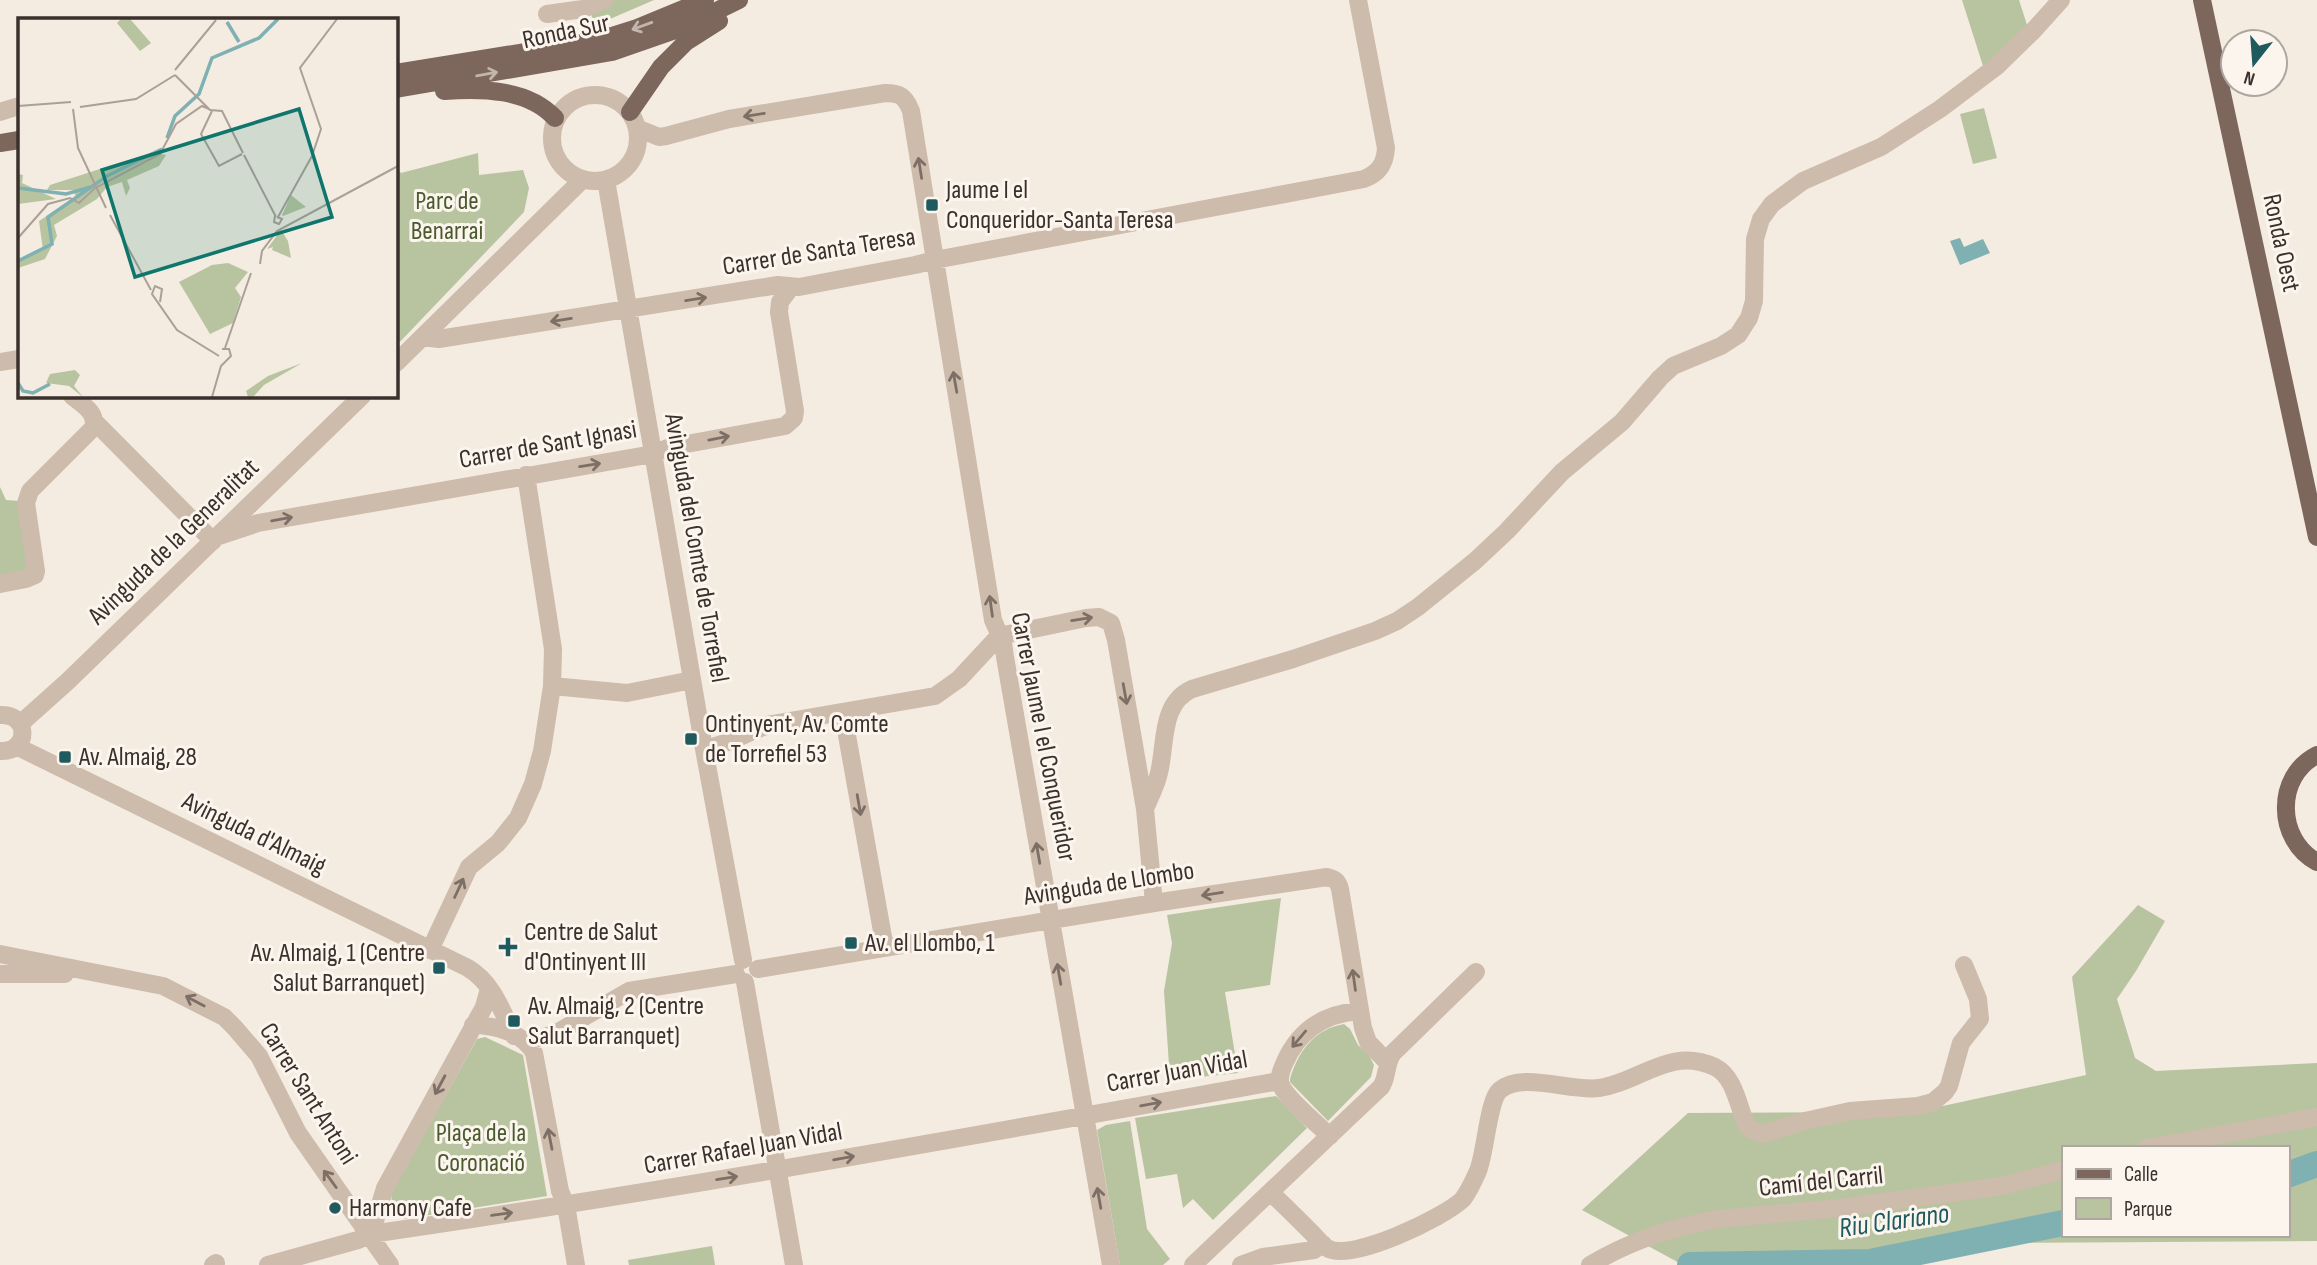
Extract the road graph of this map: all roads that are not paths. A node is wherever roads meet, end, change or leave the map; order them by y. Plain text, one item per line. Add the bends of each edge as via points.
1 (604, 0) edge
2 (705, 0) edge
3 (739, 0) edge
4 (749, 0) edge
5 (1358, 0) edge
6 (2061, 0) edge
7 (2202, 0) edge
8 (547, 15) dead end
9 (397, 73) edge
10 (397, 92) edge
11 (397, 92) edge
12 (18, 106) edge
13 (0, 112) edge
14 (555, 118) junction
15 (633, 120) junction
16 (659, 137) junction
17 (635, 153) junction
18 (612, 177) junction
19 (573, 182) junction
20 (935, 260) junction
21 (791, 287) junction
22 (628, 310) junction
23 (422, 337) junction
24 (18, 359) edge
25 (0, 362) edge
26 (397, 362) edge
27 (73, 397) edge
28 (361, 397) edge
29 (95, 422) junction
30 (653, 454) junction
31 (526, 475) junction
32 (2317, 537) edge
33 (215, 539) junction
34 (0, 583) edge
35 (999, 636) junction
36 (692, 680) junction
37 (552, 685) junction
38 (843, 713) junction
39 (0, 715) edge
40 (20, 724) junction
41 (8, 748) edge
42 (704, 749) junction
43 (2317, 755) edge
44 (1145, 809) junction
45 (2317, 862) edge
46 (1154, 903) junction
47 (1050, 921) junction
48 (885, 947) junction
49 (430, 950) junction
50 (0, 954) edge
51 (1964, 965) dead end
52 (746, 971) junction
53 (1476, 972) dead end
54 (0, 974) edge
55 (107, 975) junction
56 (489, 989) junction
57 (1358, 1011) junction
58 (473, 1025) junction
59 (520, 1038) junction
60 (1388, 1063) junction
61 (1279, 1081) junction
62 (1084, 1116) junction
63 (2317, 1117) edge
64 (1330, 1136) junction
65 (2158, 1146) edge
66 (777, 1170) junction
67 (2062, 1170) edge
68 (1270, 1192) junction
69 (566, 1205) junction
70 (377, 1209) junction
71 (410, 1228) junction
72 (370, 1234) junction
73 (1322, 1244) junction
74 (268, 1265) edge
75 (390, 1265) edge
76 (576, 1265) edge
77 (794, 1265) edge
78 (1111, 1265) edge
79 (1193, 1265) edge
80 (1241, 1265) edge
81 (1590, 1265) edge

1 - 8 street
2 -> 9 main road, Ronda Sur via 599,40
10 -> 3 main road, Ronda Sur via 612,52 684,27
4 - 15 main road via 685,42 662,67
5 - 20 street, Carrer de Santa Teresa via 1386,148 1382,166 1370,176
6 - 44 street via 1997,66 1940,109 1881,148 1803,181 1772,204 1755,239 1754,301 1738,335 1673,366 1622,422 1562,472 1500,538 1418,607 1375,631 1181,695 1170,713 1160,771
7 - 32 main road, Ronda Oest
11 - 14 main road via 505,93 544,107
12 - 13 street
14 - 15 street via 576,98 591,94 619,102
14 - 19 street via 553,152
15 - 16 street
15 - 17 street via 639,141
16 - 17 street
20 -> 16 street, Carrer Jaume I el Conqueridor via 911,111 906,98 898,93 729,119
17 - 18 street via 629,165
18 - 19 street
18 - 22 street, Avinguda del Comte de Torrefiel via 610,200
19 - 23 street
20 - 21 street, Carrer de Santa Teresa
35 -> 20 street, Carrer Jaume I el Conqueridor
22 -> 21 street, Carrer de Santa Teresa via 778,285
30 -> 21 street, Carrer de Sant Ignasi via 785,426 794,418 779,312
22 -> 23 street, Carrer de Santa Teresa via 439,339
22 - 30 street, Avinguda del Comte de Torrefiel
23 - 26 street
24 - 25 street
27 - 29 street via 94,415
28 - 33 street, Avinguda de la Generalitat
29 - 33 street
29 - 34 street via 27,496 36,571 33,578
31 -> 30 street, Carrer de Sant Ignasi
30 - 36 street, Avinguda del Comte de Torrefiel
33 -> 31 street, Carrer de Sant Ignasi via 258,523
31 - 37 street via 553,649
33 - 40 street, Avinguda de la Generalitat
35 - 38 street via 942,693
35 -> 44 street via 1086,618 1099,617 1111,623
47 -> 35 street, Carrer Jaume I el Conqueridor
36 - 37 street via 627,693
36 - 42 street, Avinguda del Comte de Torrefiel
49 -> 37 street via 469,867 498,843 523,809 542,751
38 - 42 street via 772,724
38 -> 48 street
39 - 40 street via 11,716
40 - 41 street via 22,736
41 - 49 street, Avinguda d'Almaig
42 - 52 street, Avinguda del Comte de Torrefiel
43 - 45 main road via 2298,770 2284,807 2296,844
44 - 46 street
46 - 47 street, Avinguda de Llombo
57 -> 46 street, Avinguda de Llombo via 1339,883 1334,878
47 - 48 street, Avinguda de Llombo
62 -> 47 street, Carrer Jaume I el Conqueridor
48 - 52 street, Avinguda de Llombo
49 - 56 street, Avinguda d'Almaig via 478,975
50 - 55 street, Carrer Sant Antoni
51 - 73 street via 1979,999 1980,1019 1961,1044 1949,1086 1933,1102 1850,1111 1763,1134 1747,1126 1725,1074 1700,1063 1671,1061 1601,1088 1517,1083 1493,1098 1484,1154 1460,1201 1379,1243 1345,1251
52 - 59 street, Avinguda de Llombo via 629,991 560,1031
52 - 66 street, Avinguda del Comte de Torrefiel
53 - 60 street
54 - 55 street, Carrer Sant Antoni
72 -> 55 street, Carrer Sant Antoni via 291,1120 259,1056 224,1017 166,987
56 - 58 street
56 - 59 street
57 - 60 street, Avinguda de Llombo via 1368,1042
57 -> 61 street via 1321,1020 1303,1034 1287,1055
58 - 59 street
58 -> 70 street
69 -> 59 street via 535,1059
60 - 64 street via 1381,1087
62 -> 61 street, Carrer Juan Vidal
61 - 64 street
66 -> 62 street, Carrer Rafael Juan Vidal
78 -> 62 street, Carrer Jaume I el Conqueridor
63 - 65 street
64 - 68 street
69 -> 66 street, Carrer Rafael Juan Vidal
66 - 77 street, Avinguda del Comte de Torrefiel
67 - 81 street, Camí del Carril via 2002,1186 1697,1223 1638,1242
68 - 73 street
68 - 79 street
71 -> 69 street, Carrer Rafael Juan Vidal
69 - 76 street
70 - 71 street via 391,1224
70 - 72 street
71 - 72 street, Carrer Rafael Juan Vidal
72 - 74 street, Carrer Rafael Juan Vidal
72 - 75 street, Carrer Sant Antoni
73 - 80 street via 1314,1250

